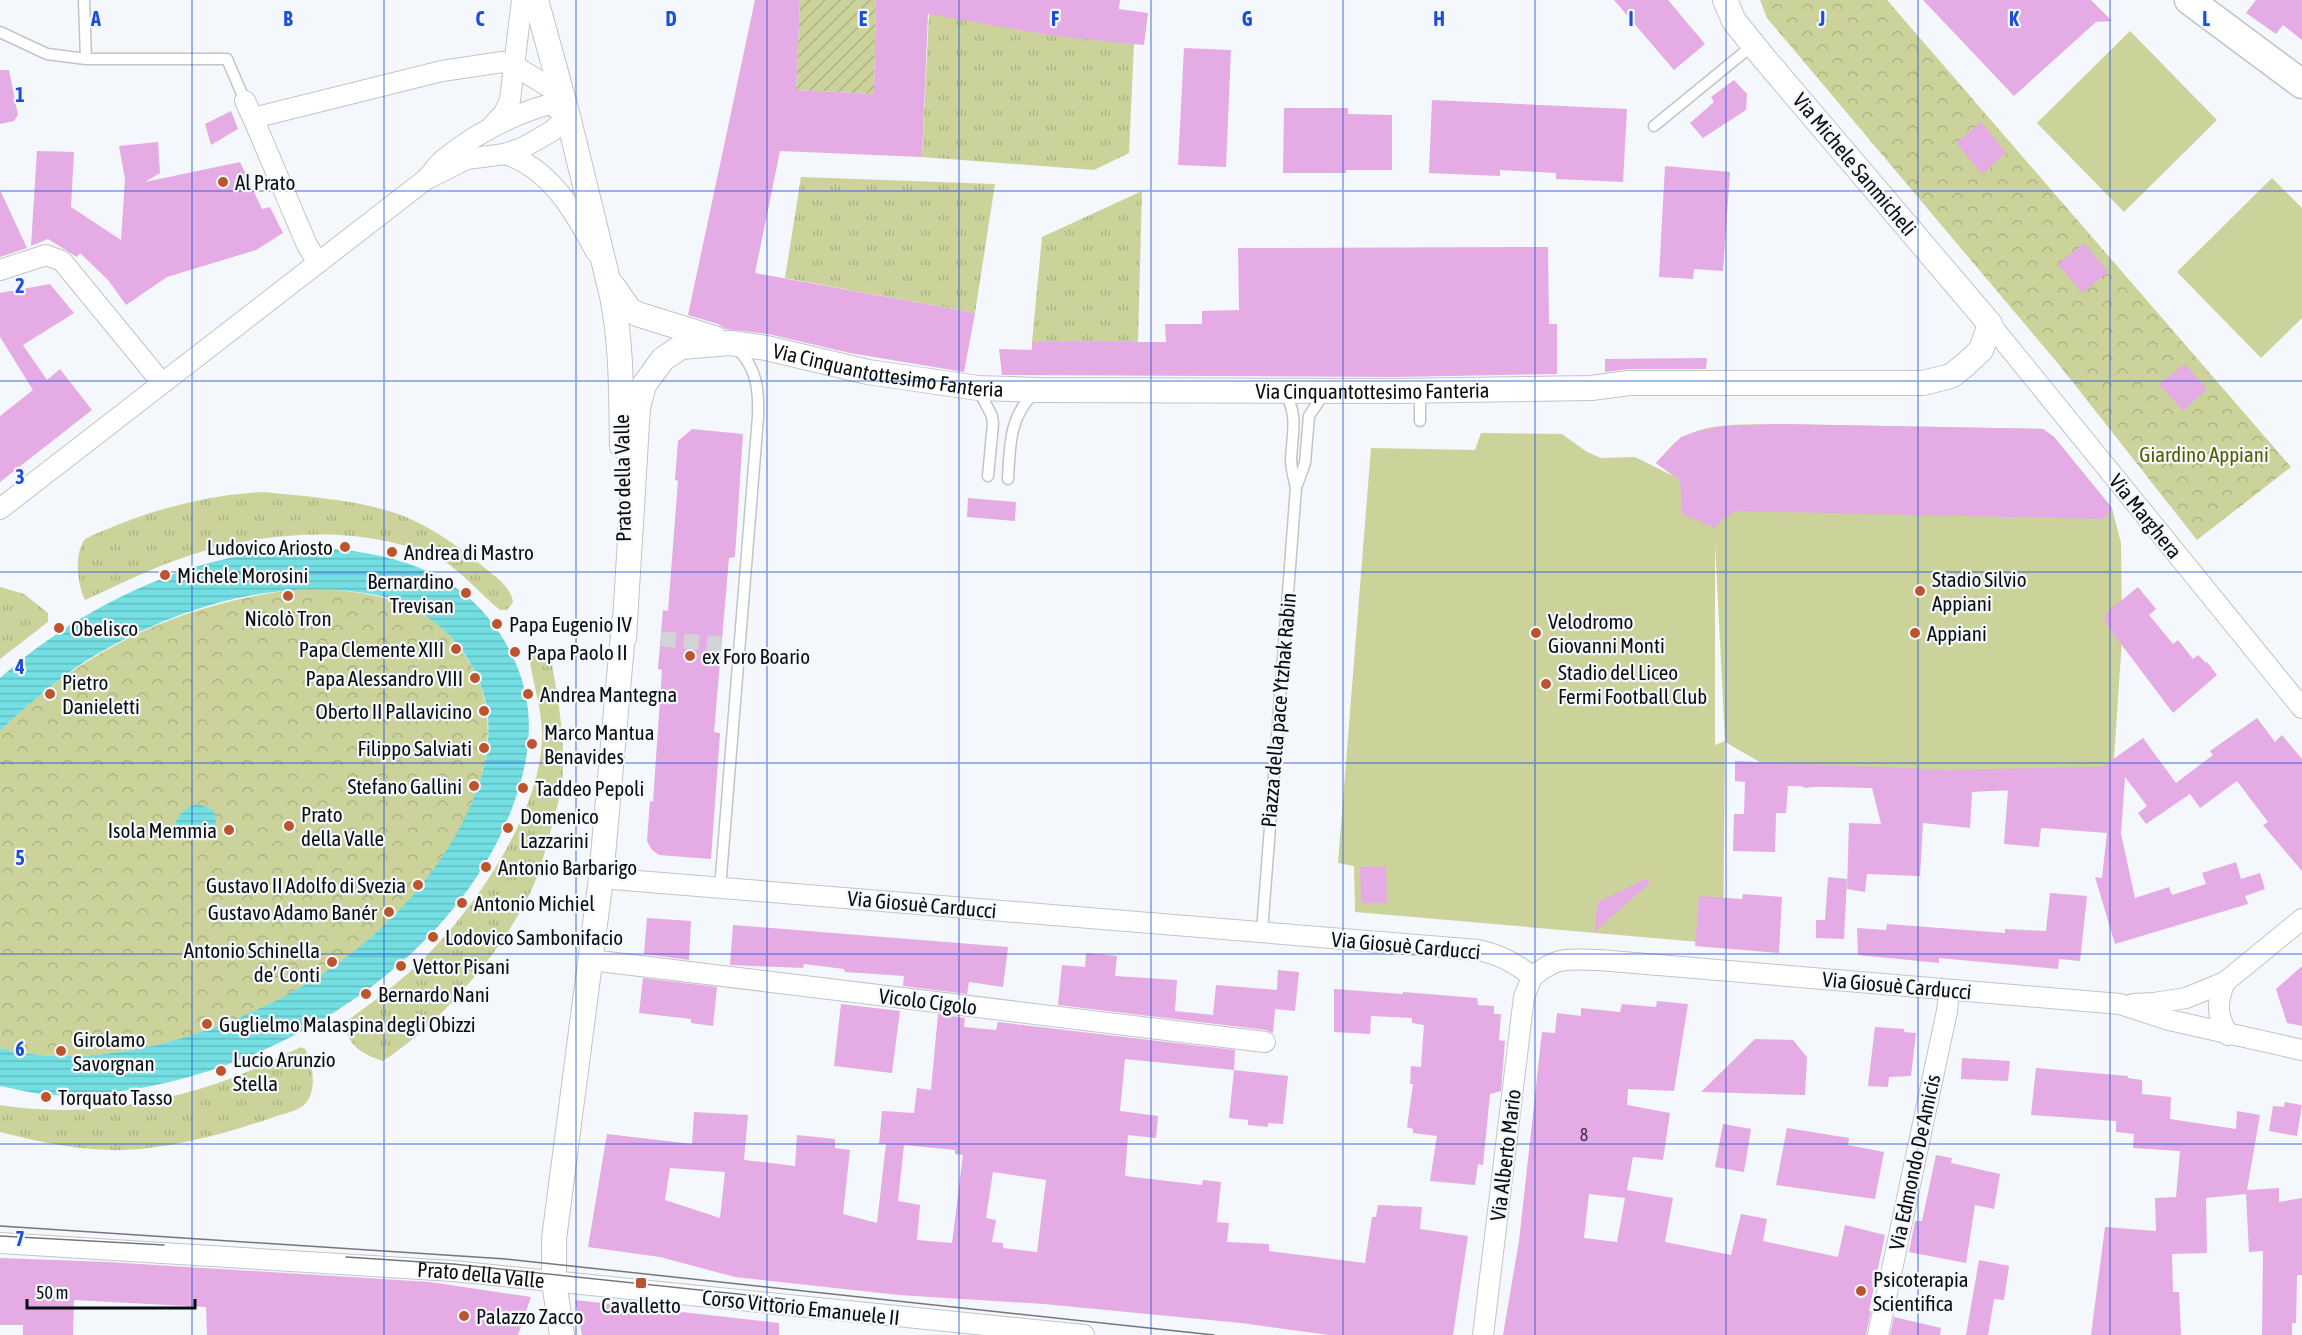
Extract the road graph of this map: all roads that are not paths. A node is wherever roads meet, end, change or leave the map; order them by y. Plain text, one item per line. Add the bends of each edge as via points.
1 (84, 0) edge
2 (522, 0) edge
3 (536, 0) edge
4 (1725, 0) edge
5 (2195, 2) edge
6 (0, 32) edge
7 (1753, 45) junction
8 (86, 59) junction
9 (515, 66) junction
10 (2302, 84) edge
11 (565, 106) junction
12 (249, 109) junction
13 (1654, 126) dead end
14 (484, 132) junction
15 (505, 154) junction
16 (425, 180) junction
17 (318, 263) junction
18 (605, 267) junction
19 (0, 270) edge
20 (1990, 324) junction
21 (730, 343) junction
22 (162, 383) junction
23 (978, 388) junction
24 (1038, 390) junction
25 (1281, 390) junction
26 (1327, 390) junction
27 (1420, 390) junction
28 (1420, 422) dead end
29 (988, 476) dead end
30 (1008, 478) dead end
31 (1296, 488) junction
32 (0, 509) edge
33 (624, 638) junction
34 (2302, 708) edge
35 (601, 878) junction
36 (720, 888) junction
37 (2302, 919) edge
38 (1262, 932) junction
39 (591, 960) junction
40 (1533, 976) junction
41 (2224, 982) junction
42 (1949, 990) junction
43 (2120, 1004) junction
44 (2228, 1035) junction
45 (1265, 1042) dead end
46 (2302, 1050) edge
47 (0, 1243) edge
48 (554, 1282) junction
49 (562, 1335) edge
50 (1084, 1335) edge
51 (1483, 1335) edge
52 (1878, 1335) edge

1 - 8 lane
2 - 9 street
3 - 11 street, Prato della Valle
4 - 7 street, Via Michele Sanmicheli via 1734,21
5 - 10 main road
6 - 8 lane via 47,54
7 - 13 lane
7 - 20 street, Via Michele Sanmicheli
8 - 12 lane via 227,59
9 - 11 street
9 - 12 street via 502,62 442,71
9 - 14 street via 507,106 499,120
11 - 14 street via 550,104
11 - 15 street via 552,131
11 - 18 street, Prato della Valle
12 - 17 street
14 - 16 street via 442,160
15 - 16 street via 467,159
15 - 18 street, Prato della Valle via 537,169 551,183
16 - 17 street
17 - 22 street
18 - 21 street, Via Cinquantottesimo Fanteria via 617,294 637,314
18 - 33 street, Prato della Valle via 620,358
19 - 22 street via 46,255 62,261
20 - 27 street, Via Cinquantottesimo Fanteria via 1981,350 1965,365 1951,376 1923,383 1629,383 1591,388
20 - 34 street, Via Marghera
21 - 23 street, Via Cinquantottesimo Fanteria via 868,372
21 - 33 street, Via Cinquantottesimo Fanteria via 681,347 663,359 644,385 639,408
21 - 36 lane via 755,373 759,394
22 - 32 street
23 - 24 street, Via Cinquantottesimo Fanteria
23 - 29 lane via 993,424
24 - 25 street, Via Cinquantottesimo Fanteria
24 - 30 lane via 1015,419
25 - 26 street, Via Cinquantottesimo Fanteria
25 - 31 lane, Piazza della pace Ytzhak Rabin via 1292,408 1291,461
26 - 27 street, Via Cinquantottesimo Fanteria
26 - 31 lane, Piazza della pace Ytzhak Rabin via 1309,416 1305,463
27 - 28 lane
31 - 38 lane, Piazza della pace Ytzhak Rabin
33 - 35 street, Prato della Valle
35 - 36 street, Via Giosuè Carducci
35 - 39 street, Prato della Valle
36 - 38 street, Via Giosuè Carducci
37 - 41 street
38 - 40 street, Via Giosuè Carducci via 1478,950 1500,956
39 - 45 street, Vicolo Cigolo
39 - 48 street, Prato della Valle via 557,1216
40 - 42 street, Via Giosuè Carducci via 1551,962 1568,959
40 - 51 street, Via Alberto Mario via 1524,998
41 - 43 street via 2178,999
41 - 44 street via 2218,996 2218,1011
42 - 43 street, Via Giosuè Carducci
42 - 52 street, Via Edmondo De Amicis
43 - 44 street, Via Giosuè Carducci
44 - 46 street, Via Giosuè Carducci
47 - 48 street, Prato della Valle via 453,1271
48 - 49 street
48 - 50 street, Corso Vittorio Emanuele II

